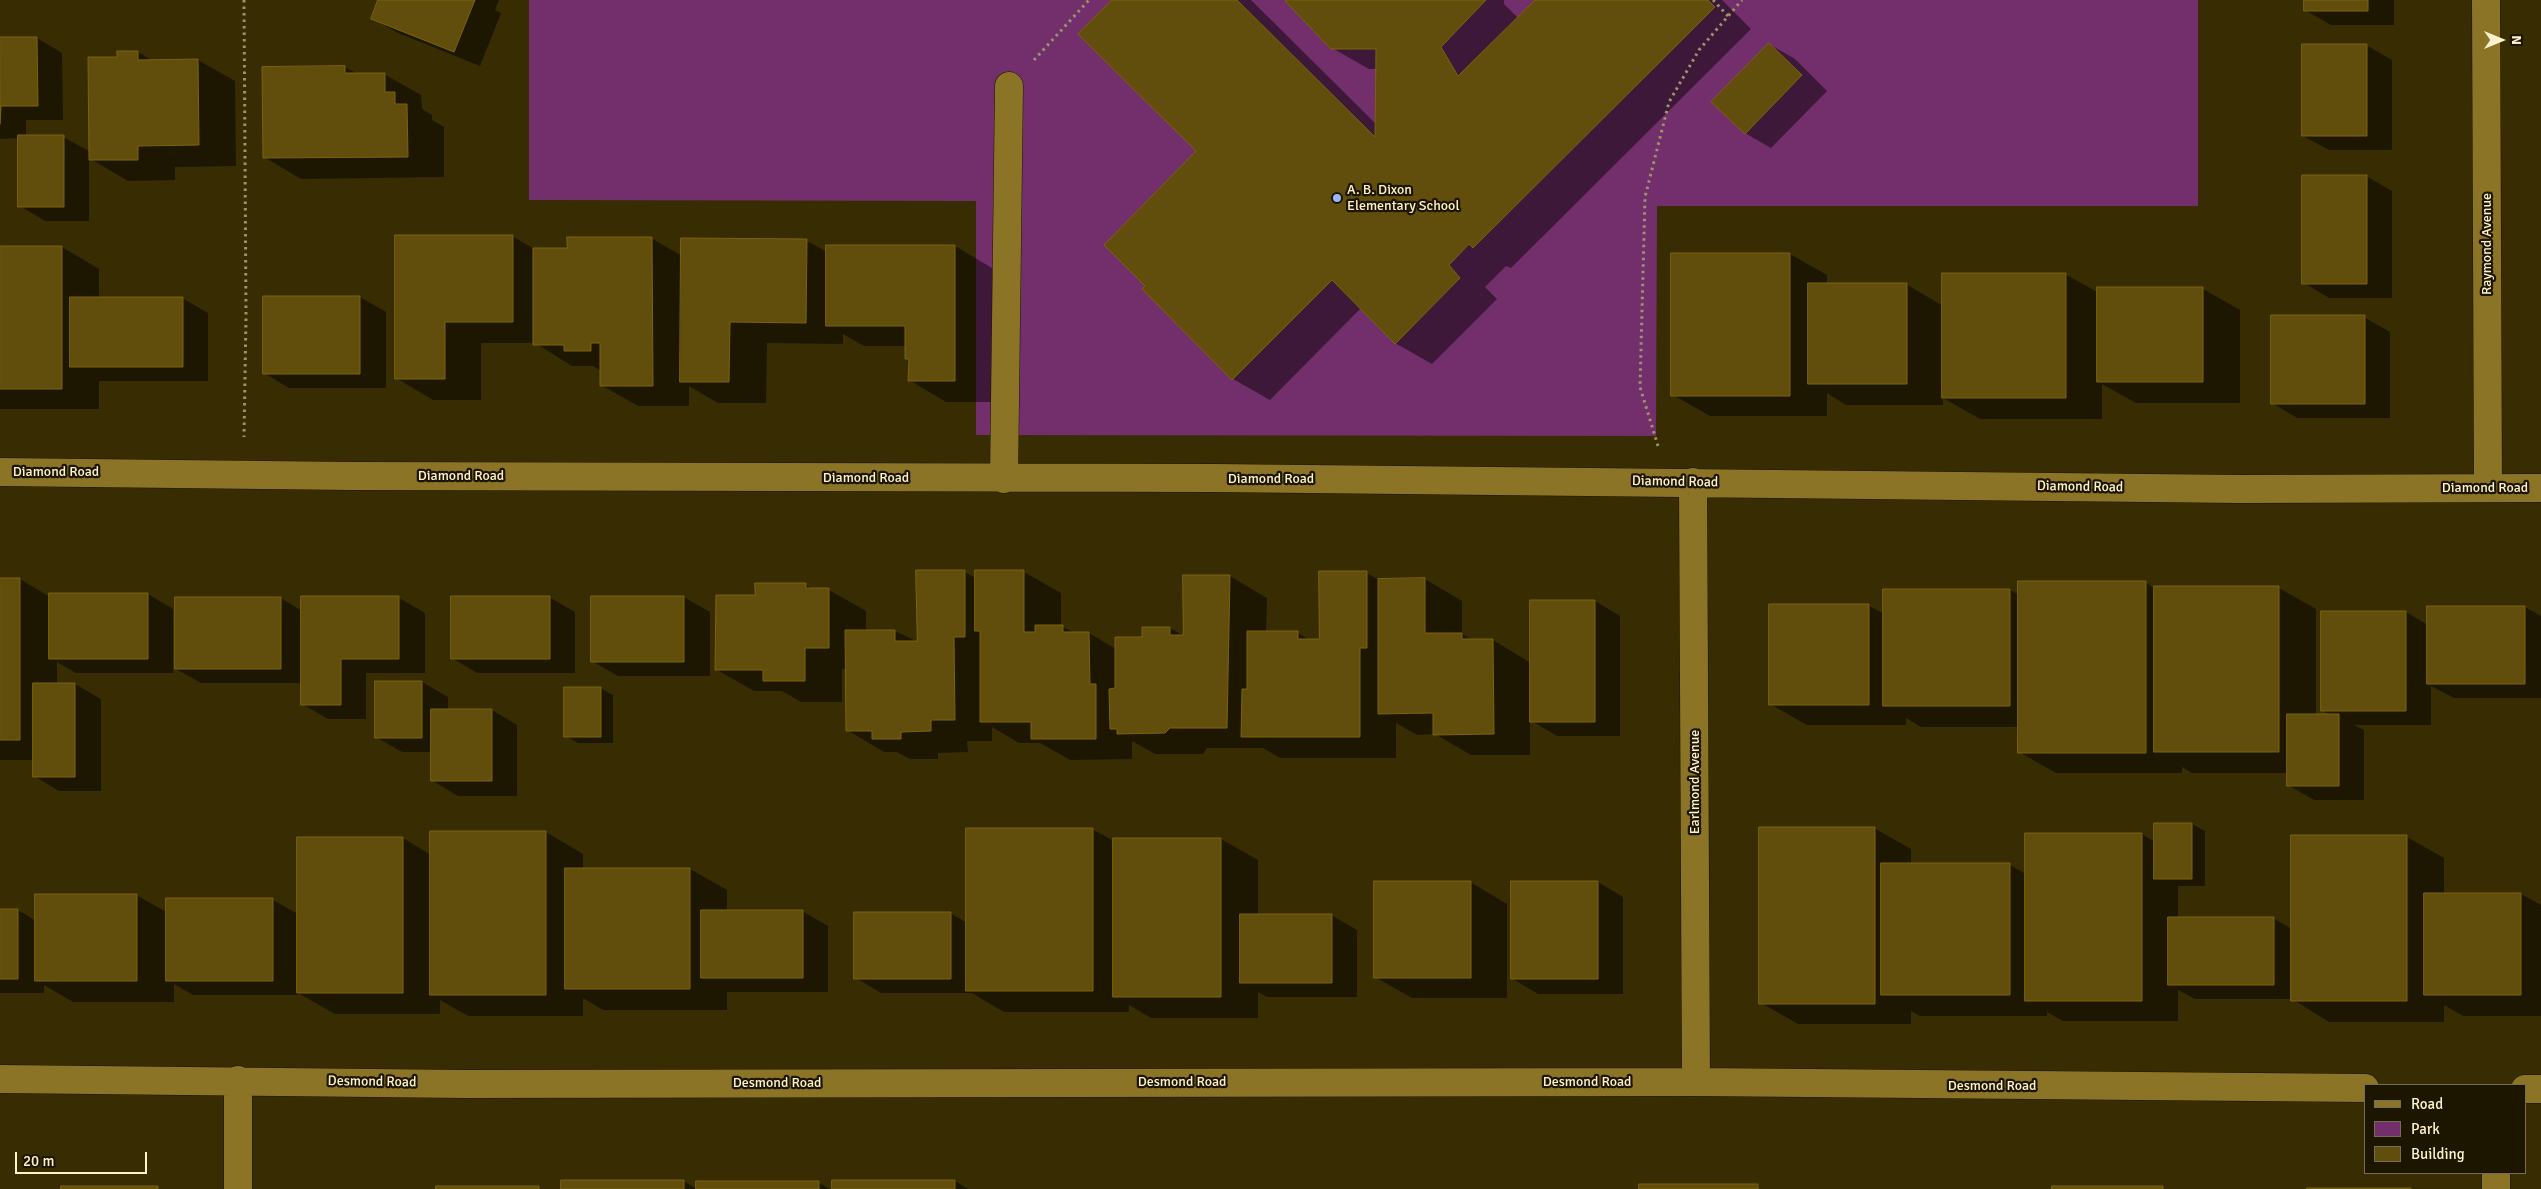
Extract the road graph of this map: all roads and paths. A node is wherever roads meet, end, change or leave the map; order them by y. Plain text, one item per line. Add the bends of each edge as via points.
1 (244, 0) edge
2 (1089, 0) edge
3 (1713, 0) edge
4 (1742, 0) edge
5 (2486, 0) edge
6 (1728, 16) junction
7 (1009, 86) joint
8 (0, 472) edge
9 (243, 473) junction
10 (1004, 479) junction
11 (1694, 482) junction
12 (2488, 488) junction
13 (2541, 488) edge
14 (0, 1079) edge
15 (238, 1080) junction
16 (1696, 1082) junction
17 (2364, 1088) edge
18 (2526, 1089) edge
19 (2541, 1089) edge
20 (2496, 1174) edge
21 (238, 1189) edge
22 (2496, 1189) edge

1 - 9 path via 246,316
2 - 7 path
3 - 6 path
4 - 6 path
5 - 12 street, Raymond Avenue
6 - 11 path via 1699,50 1669,102 1645,196 1640,387 1658,446
7 - 10 street
8 - 9 street, Diamond Road
9 - 10 street, Diamond Road
10 - 11 street, Diamond Road
11 - 12 street, Diamond Road via 2241,489
11 - 16 street, Earlmond Avenue
12 - 13 street, Diamond Road
14 - 15 street, Desmond Road
15 - 16 street, Desmond Road via 465,1084
15 - 21 street
16 - 17 street, Desmond Road
18 - 19 street
20 - 22 street

